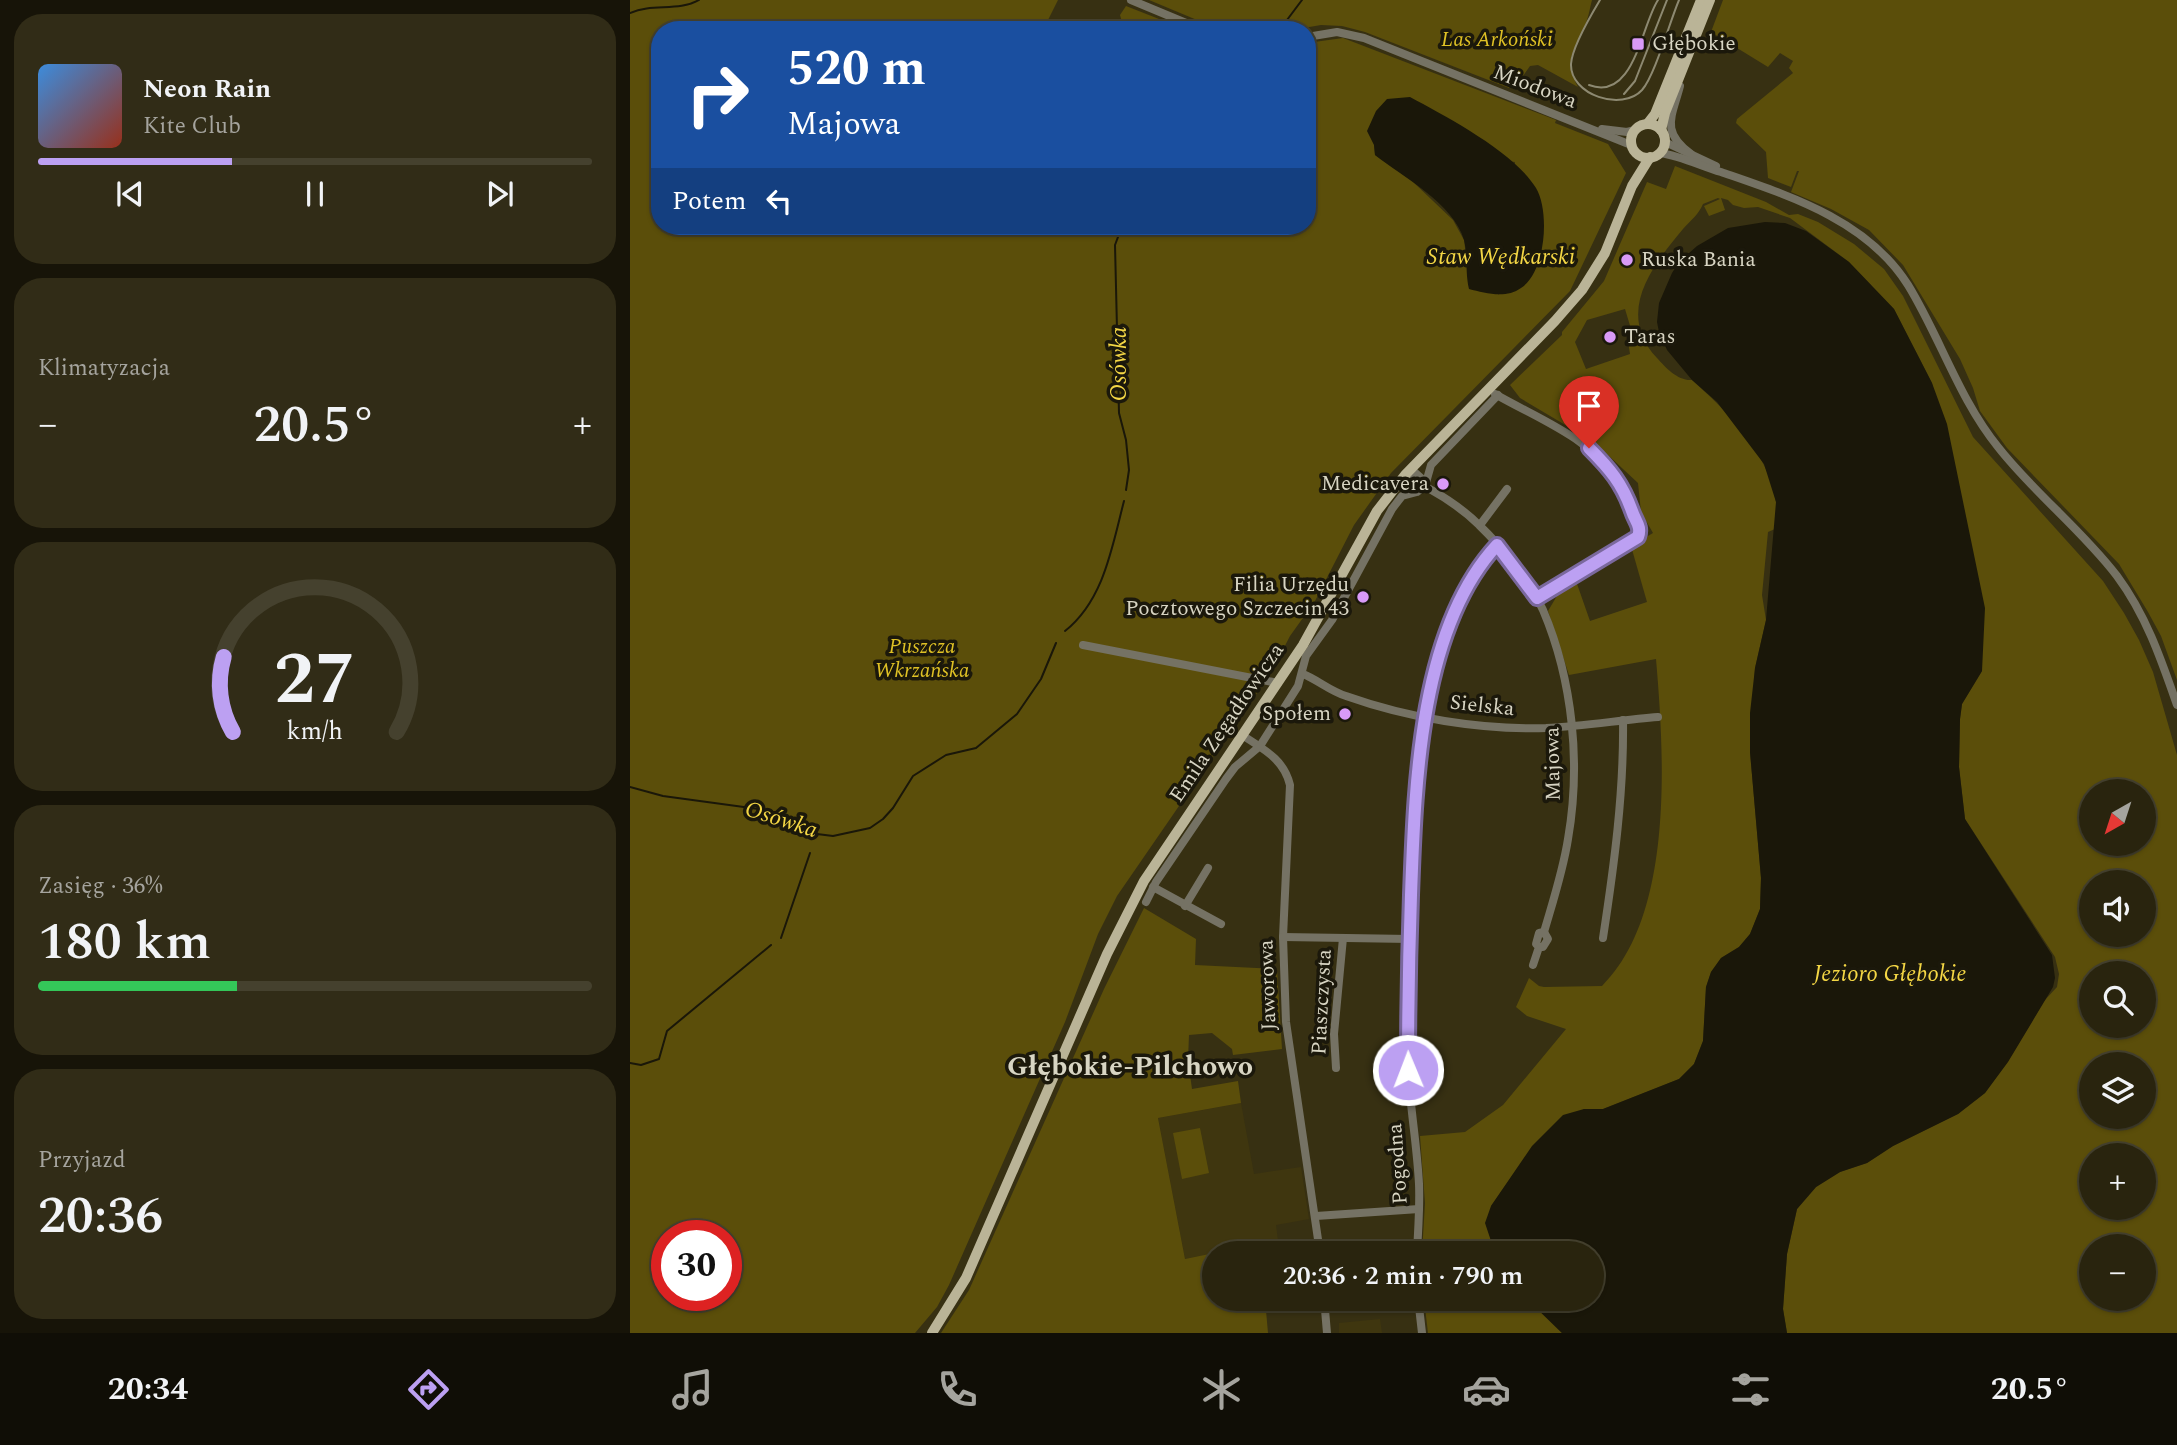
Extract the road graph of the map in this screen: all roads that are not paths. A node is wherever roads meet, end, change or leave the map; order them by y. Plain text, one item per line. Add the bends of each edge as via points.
1 (1131, 0) edge
2 (1701, 0) edge
3 (1710, 0) edge
4 (1181, 21) edge
5 (1316, 35) edge
6 (1686, 63) junction
7 (1648, 123) junction
8 (1592, 127) junction
9 (1635, 130) junction
10 (1661, 130) junction
11 (1633, 148) junction
12 (1658, 151) junction
13 (1690, 154) junction
14 (1747, 181) junction
15 (1632, 186) junction
16 (1494, 392) junction
17 (1408, 472) junction
18 (1425, 486) junction
19 (1507, 489) dead end
20 (1480, 525) junction
21 (1497, 545) junction
22 (1537, 598) junction
23 (1083, 645) dead end
24 (1303, 674) junction
25 (1278, 683) junction
26 (2177, 705) edge
27 (1425, 717) junction
28 (1658, 717) dead end
29 (1623, 720) junction
30 (1571, 726) junction
31 (1242, 735) junction
32 (1259, 746) junction
33 (1208, 868) dead end
34 (1153, 887) junction
35 (1146, 902) dead end
36 (1185, 906) junction
37 (1221, 924) dead end
38 (1283, 937) junction
39 (1603, 937) dead end
40 (1343, 938) junction
41 (1410, 939) junction
42 (1533, 965) dead end
43 (1336, 1068) dead end
44 (1419, 1209) junction
45 (1316, 1216) junction
46 (1319, 1241) edge
47 (1417, 1241) edge
48 (1325, 1311) edge
49 (1419, 1311) edge
50 (932, 1333) edge
51 (1327, 1333) edge
52 (1422, 1333) edge

1 - 4 street
2 - 7 main road
3 - 6 main road
5 - 8 street, Miodowa via 1356,35
6 - 10 main road
6 - 13 street via 1671,127 1676,143
7 - 9 main road
7 - 10 main road
8 - 9 street, Miodowa
8 - 11 street, Miodowa
9 - 11 main road, Emila Zegadłowicza
10 - 12 main road
11 - 12 main road
11 - 15 main road, Emila Zegadłowicza
12 - 13 street
12 - 14 street
12 - 15 main road, Emila Zegadłowicza
13 - 14 street
14 - 26 street via 1843,222 1894,265 1989,436 2129,593 2154,641
15 - 16 main road, Emila Zegadłowicza via 1608,247 1586,285
16 - 17 main road, Emila Zegadłowicza
16 - 18 street via 1433,462
16 - 22 street via 1572,435 1605,465 1626,492 1640,529 1638,537
17 - 18 street, Majowa via 1417,484
17 - 25 main road, Emila Zegadłowicza via 1377,511
18 - 20 street, Majowa
18 - 24 street via 1402,496 1392,509 1332,620 1306,656
19 - 20 street
20 - 21 street, Majowa
21 - 22 street, Majowa
21 - 27 street, Pogodna via 1455,612
22 - 30 street, Majowa via 1561,665
23 - 25 street
24 - 27 street, Sielska via 1348,697
24 - 32 street
25 - 31 main road, Emila Zegadłowicza
27 - 30 street, Sielska via 1495,727
27 - 41 street, Pogodna via 1415,800
28 - 29 street, Sielska
29 - 30 street, Sielska
29 - 39 street via 1620,808
30 - 42 street, Majowa via 1571,819 1559,883 1544,932 1536,940 1539,947
31 - 32 street, Jaworowa
31 - 50 main road, Emila Zegadłowicza via 1132,902 966,1278
32 - 34 street via 1231,772
32 - 38 street, Jaworowa via 1279,762 1290,785
33 - 36 street
34 - 35 street
34 - 36 street
36 - 37 street
38 - 40 street, Piaszczysta
38 - 45 street, Jaworowa via 1287,1037
40 - 41 street, Piaszczysta
40 - 43 street, Piaszczysta via 1334,1034
41 - 44 street, Pogodna via 1408,1070
44 - 45 street
44 - 47 street, Pogodna
45 - 46 street, Jaworowa
48 - 51 street
49 - 52 street

